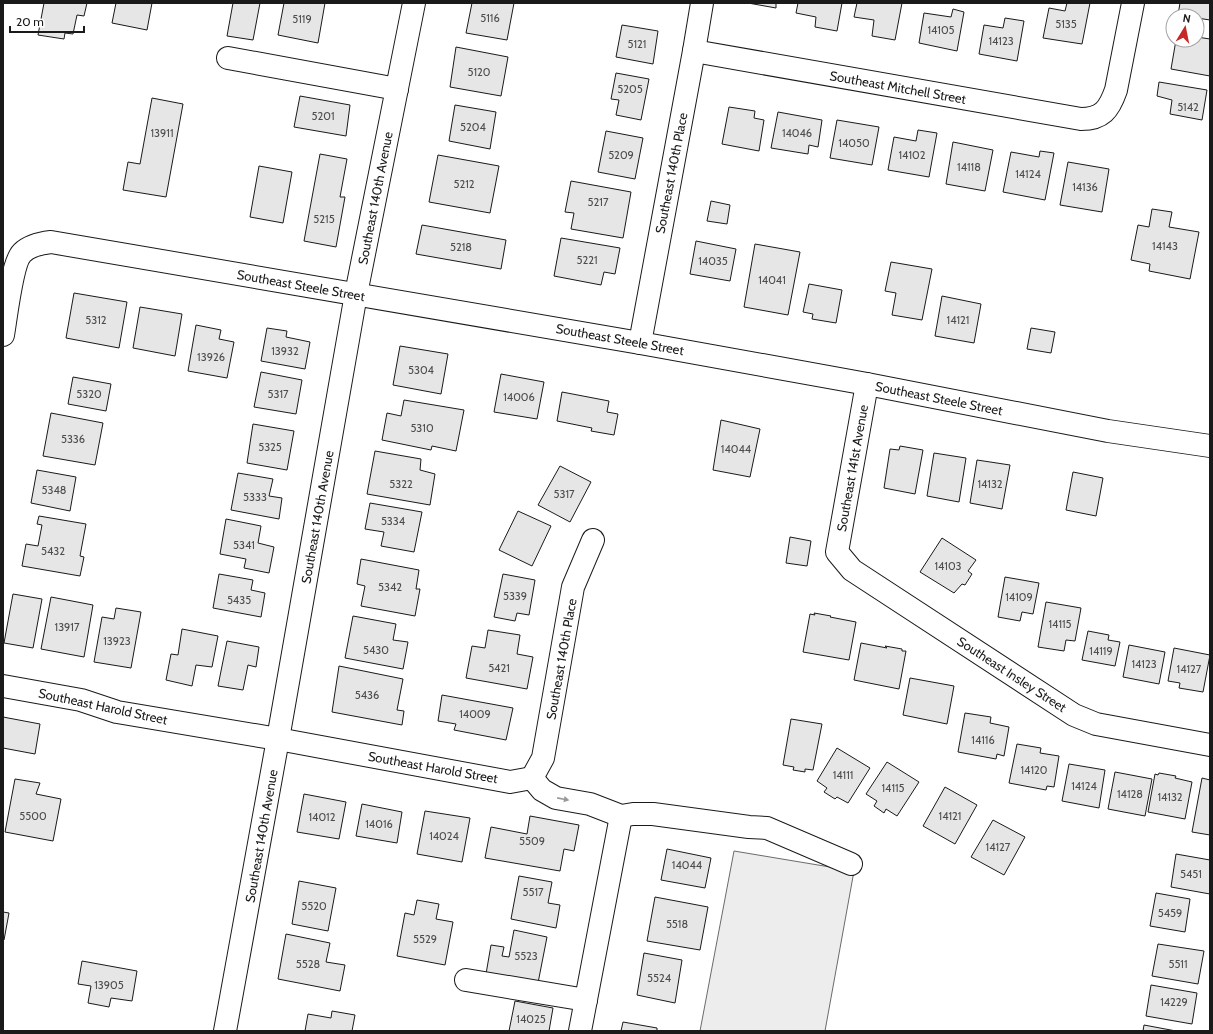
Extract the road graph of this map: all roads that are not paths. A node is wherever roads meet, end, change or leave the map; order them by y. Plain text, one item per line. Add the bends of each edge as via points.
1 (414, 3) edge
2 (702, 3) edge
3 (1133, 3) edge
4 (694, 51) junction
5 (228, 58) dead end
6 (397, 89) junction
7 (18, 252) edge
8 (356, 294) junction
9 (3, 335) edge
10 (640, 342) junction
11 (867, 384) junction
12 (1210, 446) edge
13 (593, 540) dead end
14 (837, 552) joint
15 (3, 686) edge
16 (278, 739) junction
17 (1210, 745) edge
18 (532, 778) junction
19 (620, 816) junction
20 (851, 864) dead end
21 (466, 980) dead end
22 (586, 1000) junction
23 (225, 1031) edge
24 (580, 1031) edge

1 - 6 street, Southeast 140th Avenue
2 - 4 street, Southeast 140th Place
3 - 4 street, Southeast Mitchell Street via 1116,90 1110,106 1094,118 1080,119
4 - 10 street, Southeast 140th Place
5 - 6 street
6 - 8 street, Southeast 140th Avenue
7 - 8 street, Southeast Steele Street via 51,242
7 - 9 street
8 - 10 street, Southeast Steele Street
8 - 16 street, Southeast 140th Avenue
10 - 11 street, Southeast Steele Street
11 - 12 street, Southeast Steele Street via 1108,431
11 - 14 street, Southeast 141st Avenue
13 - 18 street, Southeast 140th Place via 573,587 543,758
14 - 17 street, Southeast Insley Street via 852,570 1074,715 1096,724
15 - 16 street, Southeast Harold Street via 81,700 117,712
16 - 18 street, Southeast Harold Street via 510,782
16 - 23 street, Southeast 140th Avenue
18 -> 19 street via 542,790 556,798 590,804
19 - 20 street via 653,814 767,828
19 - 22 street
21 - 22 street
22 - 24 street

